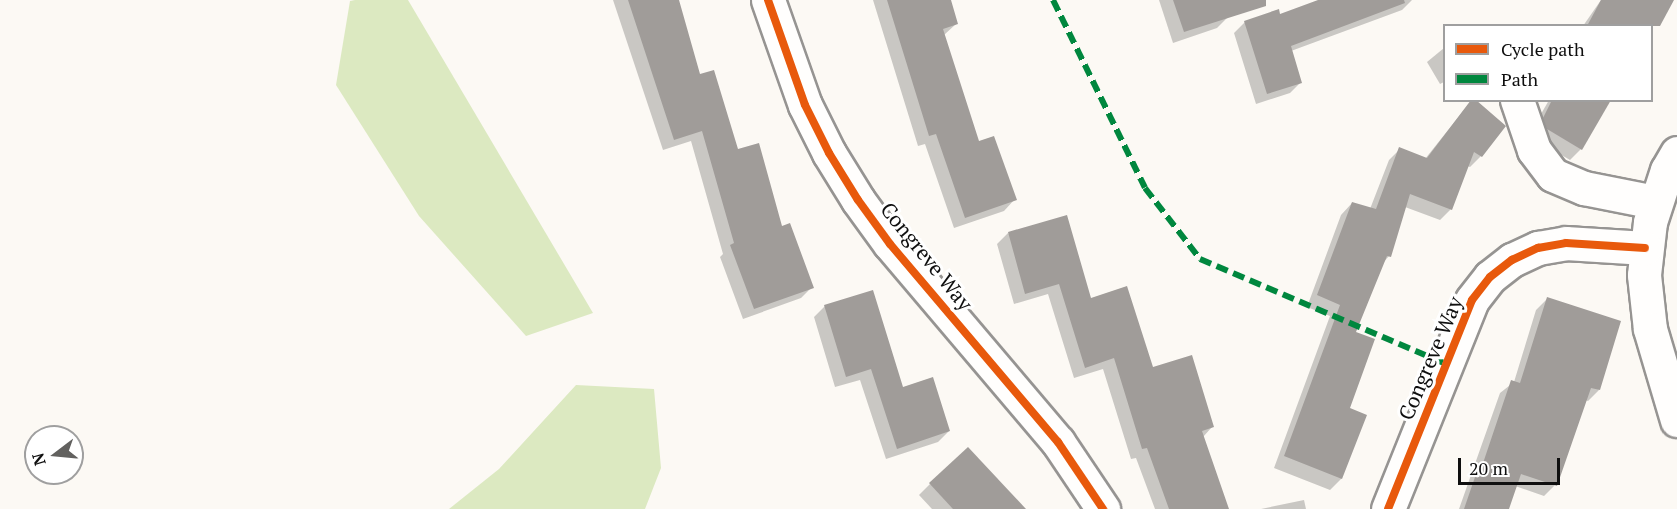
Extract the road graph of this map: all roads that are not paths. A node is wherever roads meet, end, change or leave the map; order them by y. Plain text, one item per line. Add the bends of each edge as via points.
1 (768, 0) edge
2 (1518, 102) edge
3 (1677, 153) edge
4 (1655, 202) junction
5 (1646, 248) junction
6 (1677, 420) edge
7 (1103, 509) edge
8 (1388, 509) edge

1 - 7 street, Congreve Way via 805,105 858,200 1058,442
2 - 4 street via 1534,150 1553,175 1584,188
3 - 4 street
4 - 5 street
5 - 6 street via 1644,276 1650,329
5 - 8 street, Congreve Way via 1566,243 1538,248 1512,260 1490,277 1472,300

